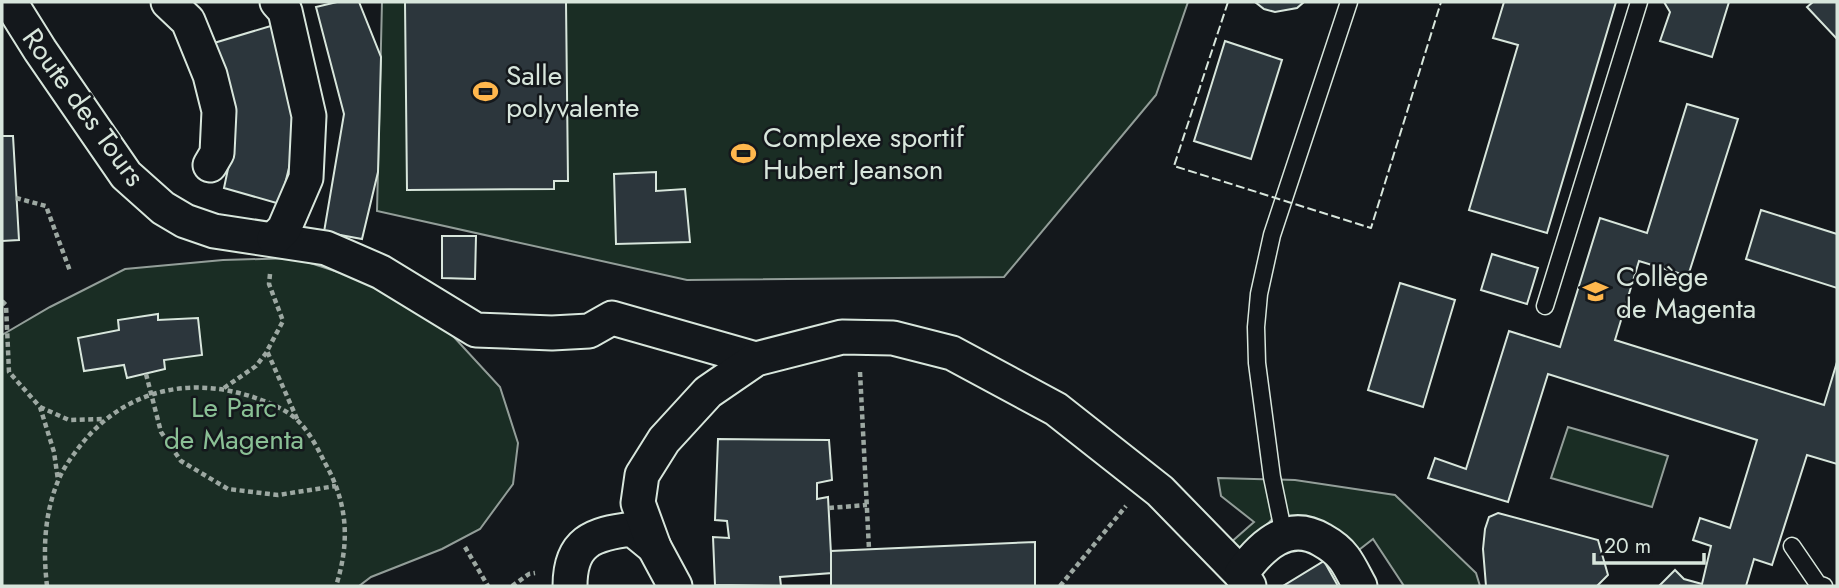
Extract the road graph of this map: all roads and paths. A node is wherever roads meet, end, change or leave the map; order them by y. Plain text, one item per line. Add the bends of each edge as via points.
1 (10, 2) edge
2 (167, 2) edge
3 (277, 2) edge
4 (1349, 2) edge
5 (1639, 2) edge
6 (210, 164) dead end
7 (16, 198) dead end
8 (274, 239) junction
9 (70, 271) dead end
10 (2, 301) edge
11 (1545, 306) dead end
12 (859, 337) junction
13 (267, 351) junction
14 (756, 359) junction
15 (146, 373) dead end
16 (224, 388) junction
17 (150, 396) junction
18 (40, 407) junction
19 (105, 419) junction
20 (299, 421) junction
21 (58, 481) junction
22 (1148, 481) junction
23 (336, 486) junction
24 (867, 505) junction
25 (828, 508) dead end
26 (1284, 535) junction
27 (1792, 546) dead end
28 (465, 547) dead end
29 (654, 547) junction
30 (869, 549) dead end
31 (1245, 580) edge
32 (47, 586) edge
33 (336, 586) edge
34 (488, 586) edge
35 (570, 586) edge
36 (675, 586) edge
37 (1060, 586) edge
38 (1360, 586) edge
39 (1824, 586) edge

1 - 8 street, Route des Tours via 126,175 185,221 214,231
2 - 6 street via 188,21 210,75 219,111 216,153
3 - 8 street via 285,11 309,117 306,178 284,229
4 - 26 lane via 1272,235 1259,294 1257,363
5 - 11 lane
7 - 9 path via 46,206
8 - 13 path via 270,284 283,321
8 - 14 street, Route des Tours via 326,248 381,272 476,330 589,331 612,318
10 - 18 path via 6,305 9,372
12 - 14 street via 842,337
12 - 22 street via 893,338 952,353 1056,409
12 - 24 path
13 - 16 path via 256,366
13 - 20 path
14 - 29 street via 699,401 663,440 642,475 638,503
15 - 17 path
16 - 17 path via 196,387
16 - 20 path via 269,402
17 - 19 path
17 - 23 path via 160,432 181,461 228,489 278,495
18 - 19 path via 69,420
18 - 21 path
19 - 21 path via 89,433
20 - 23 path
21 - 32 path via 43,552
22 - 31 street
22 - 37 path
23 - 33 path via 346,545
24 - 25 path
24 - 30 path
26 - 31 street via 1259,552
26 - 38 street via 1302,532 1334,547
27 - 39 lane
28 - 34 path
29 - 35 street via 632,529 606,533 579,548 570,566
29 - 36 street

